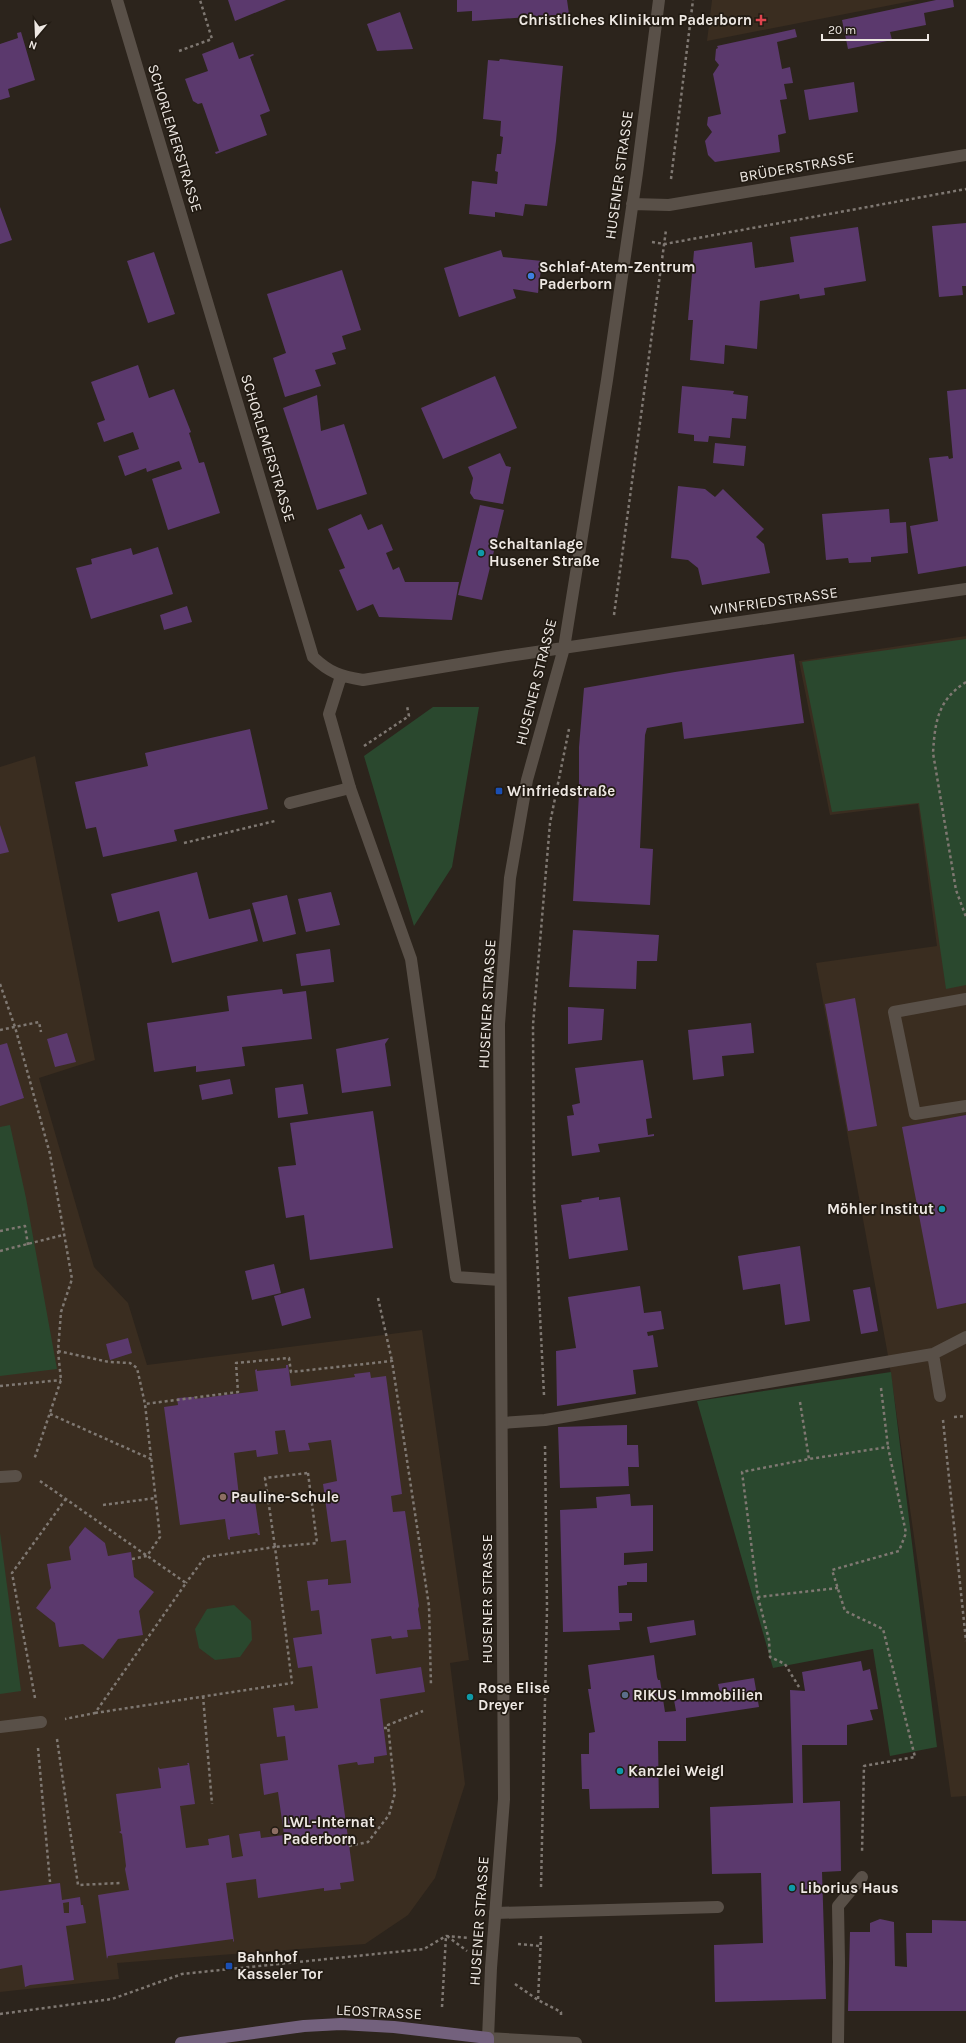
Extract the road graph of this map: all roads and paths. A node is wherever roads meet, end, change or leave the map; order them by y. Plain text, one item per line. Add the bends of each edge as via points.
1 (117, 0) edge
2 (200, 0) edge
3 (659, 0) edge
4 (693, 0) edge
5 (179, 51) dead end
6 (966, 155) edge
7 (966, 189) edge
8 (632, 204) junction
9 (669, 205) junction
10 (626, 239) junction
11 (664, 244) junction
12 (966, 589) edge
13 (592, 644) junction
14 (564, 648) junction
15 (341, 676) junction
16 (966, 682) edge
17 (407, 706) dead end
18 (570, 724) dead end
19 (342, 760) junction
20 (350, 788) junction
21 (290, 802) dead end
22 (278, 821) dead end
23 (184, 843) dead end
24 (966, 917) edge
25 (0, 984) edge
26 (966, 1000) edge
27 (15, 1027) junction
28 (0, 1030) edge
29 (41, 1032) dead end
30 (966, 1106) edge
31 (0, 1231) edge
32 (63, 1235) junction
33 (28, 1245) junction
34 (0, 1251) edge
35 (500, 1280) junction
36 (378, 1298) dead end
37 (966, 1337) edge
38 (58, 1351) junction
39 (933, 1354) junction
40 (392, 1361) junction
41 (61, 1380) junction
42 (880, 1383) dead end
43 (0, 1386) edge
44 (940, 1396) joint
45 (800, 1401) dead end
46 (145, 1404) junction
47 (50, 1414) junction
48 (545, 1420) junction
49 (502, 1423) junction
50 (888, 1447) junction
51 (151, 1459) junction
52 (808, 1459) junction
53 (30, 1474) junction
54 (16, 1476) joint
55 (0, 1477) edge
56 (156, 1498) junction
57 (66, 1500) junction
58 (103, 1505) dead end
59 (275, 1547) junction
60 (147, 1556) junction
61 (132, 1559) dead end
62 (186, 1583) junction
63 (838, 1588) junction
64 (758, 1597) junction
65 (966, 1641) edge
66 (431, 1686) dead end
67 (799, 1688) dead end
68 (203, 1696) junction
69 (36, 1700) dead end
70 (423, 1711) dead end
71 (95, 1713) junction
72 (42, 1722) joint
73 (0, 1727) edge
74 (384, 1728) dead end
75 (388, 1728) junction
76 (52, 1739) dead end
77 (42, 1745) dead end
78 (212, 1804) dead end
79 (349, 1846) dead end
80 (862, 1877) joint
81 (50, 1882) dead end
82 (120, 1883) dead end
83 (718, 1907) dead end
84 (541, 1912) junction
85 (495, 1913) junction
86 (0, 2014) edge
87 (440, 2032) junction
88 (488, 2040) edge
89 (560, 2042) junction
90 (181, 2043) edge
91 (576, 2043) edge
92 (838, 2043) edge

1 - 15 street, SCHORLEMERSTRASSE via 313,656 327,669
2 - 5 path via 212,38
3 - 8 street, HUSENER STRASSE
4 - 9 path
6 - 9 street, BRÜDERSTRASSE
7 - 11 path
8 - 9 street, BRÜDERSTRASSE
8 - 10 street, HUSENER STRASSE
9 - 11 path
10 - 11 path
10 - 14 street, HUSENER STRASSE via 607,380
11 - 13 path via 613,620
12 - 13 street, WINFRIEDSTRASSE
13 - 14 street, WINFRIEDSTRASSE
14 - 15 street, SCHORLEMERSTRASSE via 363,680
14 - 35 street, HUSENER STRASSE via 527,780 510,878 499,1024
15 - 19 street via 329,714
16 - 24 path via 954,690 943,703 935,731 933,752 956,890
17 - 19 path via 410,716
18 - 48 path via 550,823 533,1025 534,1196
19 - 20 street
20 - 21 street
20 - 35 street via 411,959 456,1277
22 - 23 path
25 - 27 path
26 - 30 street via 894,1012 914,1114
27 - 28 path
27 - 29 path via 39,1022
27 - 32 path via 50,1154
31 - 33 path via 25,1226
32 - 33 path
32 - 38 path via 72,1279 62,1312
33 - 34 path
35 - 49 street, HUSENER STRASSE
36 - 40 path
37 - 39 street
38 - 41 path
38 - 46 path via 109,1362 130,1363 137,1368
39 - 44 street
39 - 48 street
40 - 46 path via 290,1372 289,1358 236,1363 238,1392
40 - 66 path via 429,1606
41 - 43 path
41 - 47 path
42 - 50 path
44 - 65 path
45 - 52 path
46 - 51 path
47 - 51 path
47 - 53 path
48 - 49 street
48 - 84 path via 547,1608
49 - 85 street, HUSENER STRASSE via 504,1799
50 - 52 path
50 - 63 path via 906,1533 900,1551 832,1570
51 - 56 path
52 - 64 path via 742,1472
53 - 54 path
53 - 57 path
54 - 55 street
56 - 58 path
56 - 60 path via 160,1537
57 - 60 path
57 - 69 path via 12,1573
59 - 59 path via 265,1478 308,1473 317,1543
59 - 62 path via 205,1557
59 - 68 path via 292,1683
60 - 61 path
60 - 62 path
62 - 71 path
63 - 64 path
63 - 80 path via 845,1611 883,1629 915,1757 864,1766
64 - 67 path via 770,1657 785,1664
68 - 71 path
68 - 78 path
70 - 75 path via 388,1725
71 - 72 path
72 - 73 street
74 - 75 path
75 - 79 path via 395,1793 388,1815 368,1842
76 - 82 path via 57,1736 78,1885
77 - 81 path via 37,1748
80 - 92 street via 838,1906
83 - 84 street
84 - 85 street
84 - 89 path via 538,2000 561,2012
85 - 88 street, HUSENER STRASSE
86 - 87 path via 112,1999 182,1974 424,1949 446,1936
87 - 88 main road, LEOSTRASSE
87 - 90 main road, LEOSTRASSE via 341,2024 304,2026
88 - 89 street, LEOSTRASSE
89 - 91 street, LEOSTRASSE

